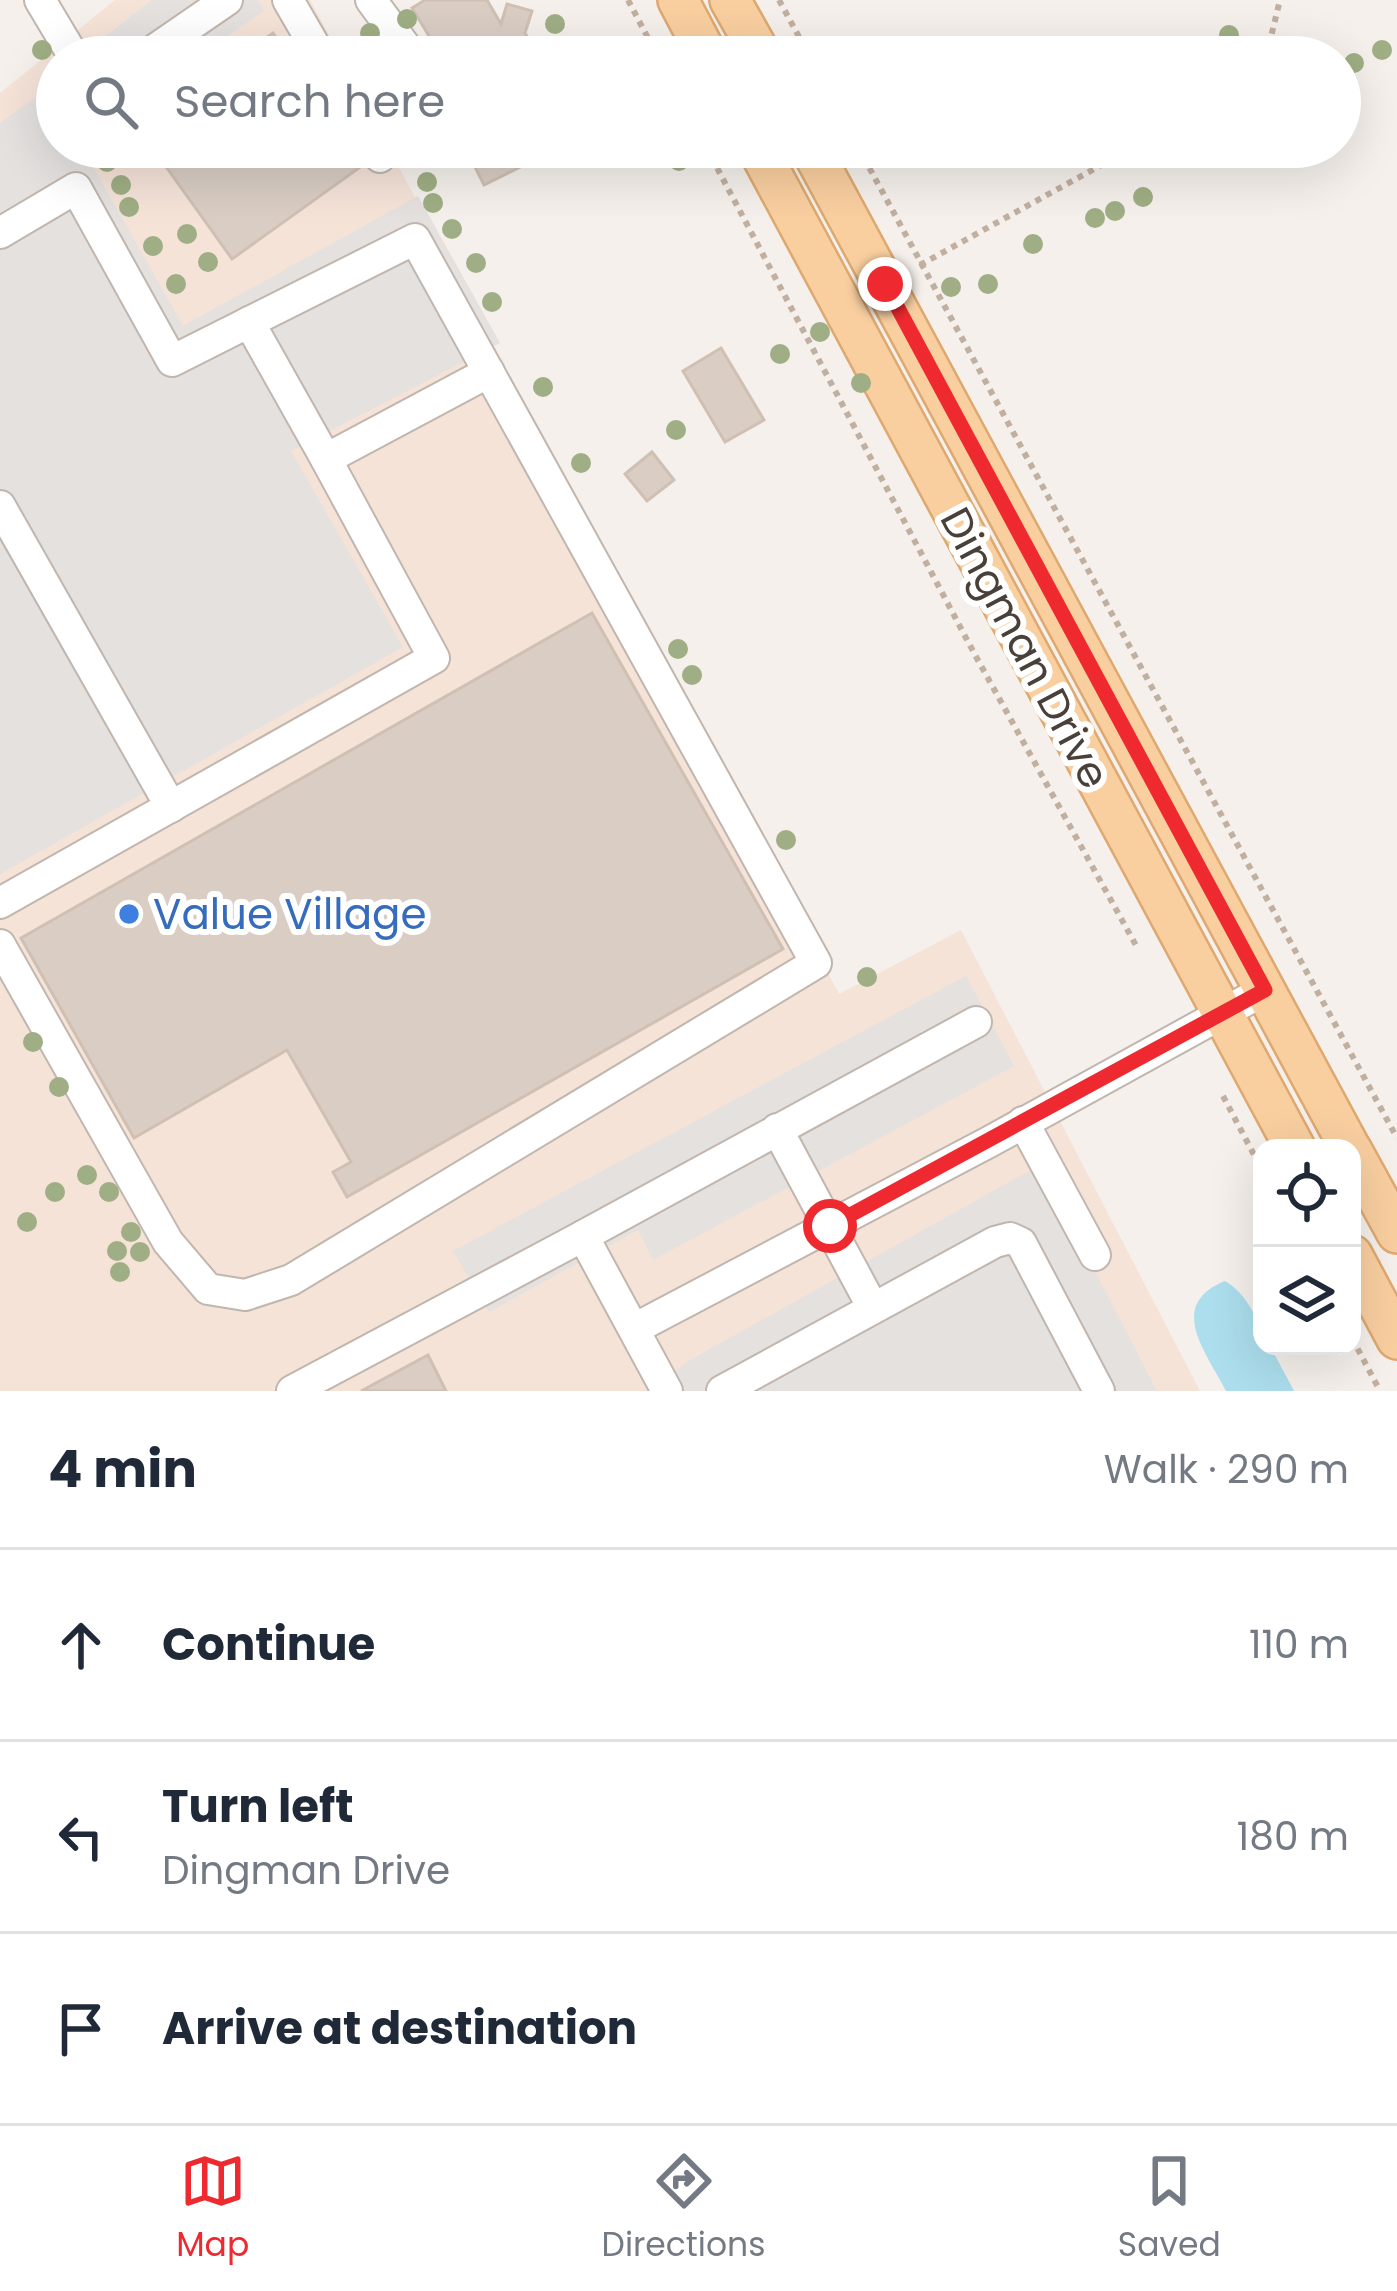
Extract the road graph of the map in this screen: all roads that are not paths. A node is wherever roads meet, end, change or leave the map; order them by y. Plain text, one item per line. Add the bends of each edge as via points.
1 (40, 0) edge
2 (227, 0) edge
3 (288, 0) edge
4 (371, 0) edge
5 (678, 0) edge
6 (730, 0) edge
7 (61, 36) edge
8 (175, 36) edge
9 (309, 36) edge
10 (398, 36) edge
11 (698, 36) edge
12 (750, 36) edge
13 (768, 168) edge
14 (822, 168) edge
15 (0, 233) edge
16 (249, 322) junction
17 (489, 372) junction
18 (326, 459) junction
19 (0, 506) edge
20 (171, 807) junction
21 (0, 903) edge
22 (0, 945) edge
23 (1265, 990) junction
24 (1224, 1011) junction
25 (976, 1022) dead end
26 (1023, 1122) junction
27 (778, 1129) junction
28 (1290, 1139) edge
29 (1345, 1139) edge
30 (1361, 1168) edge
31 (830, 1226) junction
32 (1397, 1233) edge
33 (584, 1236) junction
34 (1094, 1255) dead end
35 (1361, 1272) edge
36 (873, 1308) junction
37 (634, 1329) junction
38 (1397, 1339) edge
39 (292, 1391) edge
40 (668, 1391) edge
41 (722, 1391) edge
42 (1099, 1391) edge

1 - 7 lane
2 - 8 lane
3 - 9 lane
4 - 10 lane
5 - 11 main road
6 - 12 main road
13 - 24 main road, Dingman Drive
14 - 23 main road, Dingman Drive
15 - 16 lane via 76,188 172,361
16 - 17 lane via 415,239
16 - 18 lane
17 - 18 lane
17 - 22 lane via 817,963 291,1280 245,1295 208,1289 168,1242
18 - 20 lane via 434,658
19 - 20 lane
20 - 21 lane
23 - 24 lane
23 - 29 main road, Dingman Drive
24 - 26 lane
24 - 28 main road, Dingman Drive
25 - 27 lane
26 - 31 lane
26 - 34 lane
27 - 31 lane
27 - 33 lane
30 - 32 main road, Dingman Drive
31 - 36 lane
31 - 37 lane
33 - 37 lane
33 - 39 lane
35 - 38 main road
36 - 41 lane
36 - 42 lane via 1010,1238 1021,1243
37 - 40 lane

